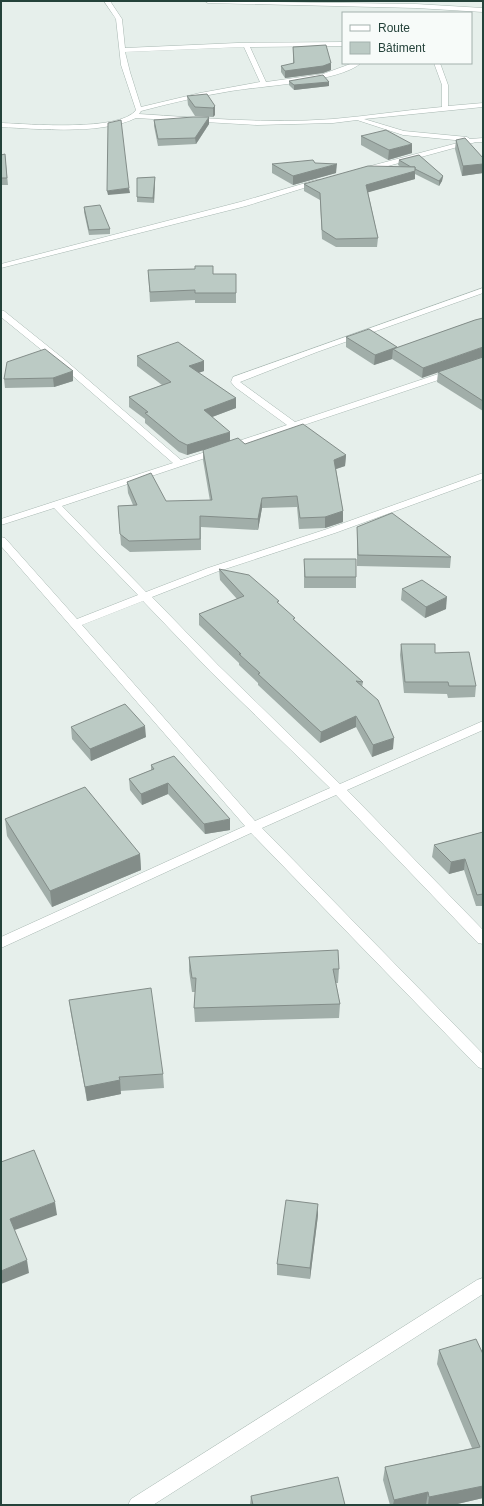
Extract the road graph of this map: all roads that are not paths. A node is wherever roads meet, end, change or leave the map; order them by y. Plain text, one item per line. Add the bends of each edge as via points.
1 (107, 1) edge
2 (208, 1) edge
3 (227, 1) edge
4 (392, 5) junction
5 (483, 10) edge
6 (405, 12) edge
7 (342, 44) edge
8 (246, 45) junction
9 (122, 50) junction
10 (356, 64) edge
11 (437, 64) edge
12 (263, 83) junction
13 (483, 105) edge
14 (445, 108) junction
15 (139, 110) junction
16 (135, 116) junction
17 (351, 118) junction
18 (1, 125) edge
19 (479, 140) edge
20 (357, 172) edge
21 (324, 180) edge
22 (1, 266) edge
23 (483, 290) edge
24 (1, 313) edge
25 (483, 362) edge
26 (293, 425) junction
27 (180, 464) junction
28 (483, 476) edge
29 (56, 505) junction
30 (1, 522) edge
31 (1, 540) edge
32 (146, 597) junction
33 (74, 624) junction
34 (483, 725) edge
35 (338, 789) junction
36 (253, 827) junction
37 (483, 939) edge
38 (1, 943) edge
39 (483, 1063) edge
40 (483, 1285) edge
41 (137, 1505) edge

1 - 9 street via 120,21
2 - 3 street
3 - 4 street
4 - 5 street
4 - 6 street
7 - 8 street
8 - 9 street
8 - 12 street
9 - 15 street
10 - 12 street via 326,76
11 - 14 street via 445,85
12 - 15 street via 183,98
13 - 14 street
14 - 17 street
15 - 16 street
16 - 17 street via 256,122 333,121
16 - 18 street via 117,123 88,126
17 - 19 street via 403,133
19 - 20 street
21 - 22 street via 243,204
23 - 26 street via 236,380 238,386
24 - 27 street
25 - 26 street
26 - 27 street
27 - 29 street
28 - 32 street via 331,531 212,570
29 - 30 street
29 - 32 street
31 - 33 street
32 - 33 street
32 - 35 street via 214,668
33 - 36 street
34 - 35 street
35 - 36 street
35 - 37 street
36 - 38 street
36 - 39 street
40 - 41 street

